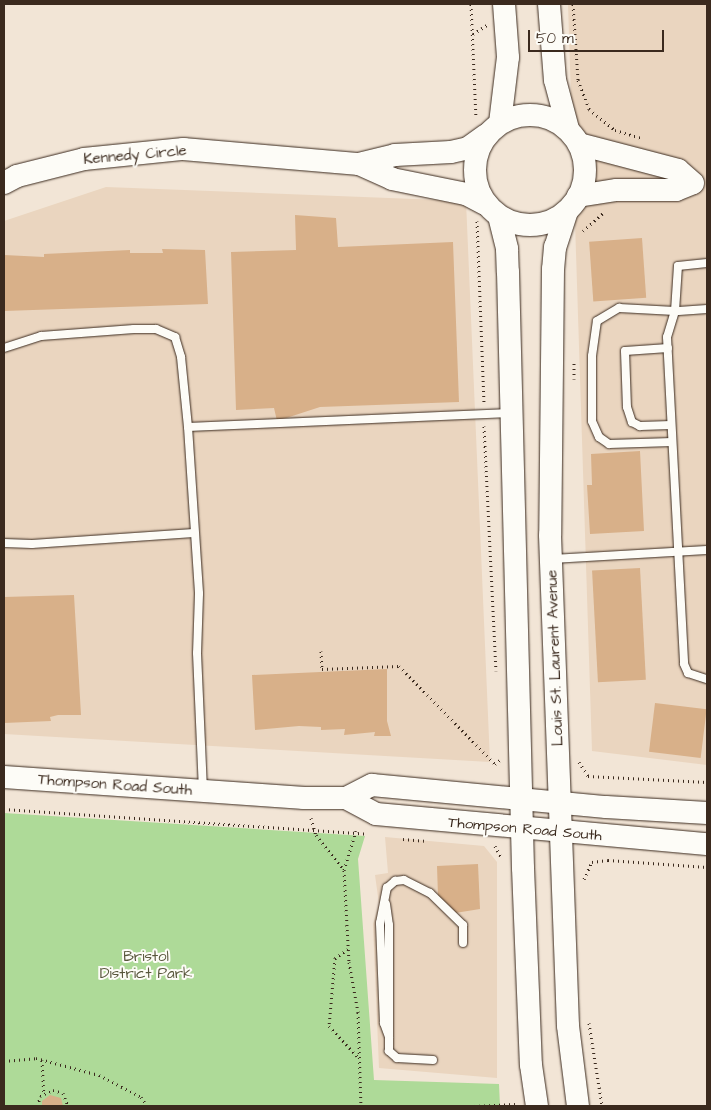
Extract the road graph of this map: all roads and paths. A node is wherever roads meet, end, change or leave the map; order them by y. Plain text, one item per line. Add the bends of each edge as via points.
1 (471, 4) edge
2 (504, 4) edge
3 (549, 4) edge
4 (573, 4) edge
5 (486, 127) junction
6 (574, 136) junction
7 (647, 139) dead end
8 (359, 164) junction
9 (4, 183) edge
10 (700, 184) edge
11 (573, 204) junction
12 (614, 210) dead end
13 (487, 212) junction
14 (581, 233) dead end
15 (707, 263) edge
16 (707, 309) edge
17 (675, 311) junction
18 (4, 348) edge
19 (668, 348) junction
20 (574, 352) dead end
21 (574, 390) dead end
22 (484, 412) junction
23 (510, 413) junction
24 (672, 425) junction
25 (188, 427) junction
26 (672, 442) junction
27 (194, 533) junction
28 (4, 543) edge
29 (707, 550) edge
30 (677, 551) junction
31 (551, 559) junction
32 (321, 652) dead end
33 (707, 679) edge
34 (496, 680) dead end
35 (500, 749) dead end
36 (577, 758) dead end
37 (4, 778) edge
38 (707, 782) edge
39 (203, 791) junction
40 (304, 798) junction
41 (346, 798) junction
42 (522, 798) junction
43 (561, 802) junction
44 (4, 809) edge
45 (707, 813) edge
46 (360, 824) dead end
47 (314, 829) junction
48 (522, 829) junction
49 (355, 832) junction
50 (562, 833) junction
51 (374, 834) dead end
52 (392, 837) dead end
53 (429, 841) dead end
54 (707, 844) edge
55 (490, 845) dead end
56 (497, 846) dead end
57 (707, 867) edge
58 (344, 870) junction
59 (584, 889) dead end
60 (463, 943) dead end
61 (348, 948) junction
62 (589, 1020) dead end
63 (359, 1057) junction
64 (4, 1060) edge
65 (42, 1060) junction
66 (433, 1060) dead end
67 (44, 1092) junction
68 (526, 1105) edge
69 (38, 1106) edge
70 (68, 1106) edge
71 (147, 1106) edge
72 (163, 1106) edge
73 (179, 1106) edge
74 (361, 1106) edge
75 (474, 1106) edge
76 (578, 1106) edge
77 (602, 1106) edge

1 - 5 path via 476,118
2 - 5 main road via 508,57
3 - 6 main road via 555,80
4 - 7 path via 578,80 589,109 615,130
5 - 6 main road via 517,116 535,114 553,119
5 - 8 main road, Kennedy Circle via 468,148 396,156
5 - 13 main road via 474,169
6 - 10 main road via 678,170
6 - 11 main road via 585,161 585,179
8 - 9 main road, Kennedy Circle via 183,149 84,158 17,176
8 - 13 main road, Kennedy Circle via 392,179 466,194
10 - 11 main road via 676,190 617,190
11 - 13 main road via 552,221 534,225 516,224
11 - 31 main road, Louis St. Laurent Avenue via 555,246 553,269
12 - 14 path via 606,211
13 - 22 path
13 - 23 main road via 508,256
15 - 17 lane via 678,266
16 - 17 lane
17 - 19 lane
17 - 26 lane via 619,308 605,314 597,320 592,356 592,421 599,436 609,444
18 - 25 lane via 41,336 134,329 168,331 175,337 181,357
19 - 24 lane
19 - 24 lane via 625,350 627,407 632,422 640,426
20 - 21 path
22 - 23 lane
22 - 25 lane
22 - 34 path
23 - 42 main road
24 - 26 lane
25 - 27 lane
26 - 30 lane
27 - 28 lane
27 - 39 lane via 199,594 197,653
29 - 30 lane
30 - 31 lane
30 - 33 lane via 684,664 688,673
31 - 43 main road, Louis St. Laurent Avenue
32 - 35 path via 322,669 398,666 495,764 501,759
36 - 38 path via 588,776
37 - 39 main road, Thompson Road South
39 - 40 main road, Thompson Road South
40 - 41 main road, Thompson Road South
40 - 47 path
41 - 42 main road, Thompson Road South via 372,785
41 - 48 main road, Thompson Road South via 376,814
42 - 43 main road, Thompson Road South
42 - 48 main road
43 - 45 main road, Thompson Road South
43 - 50 main road, Louis St. Laurent Avenue
44 - 47 path
46 - 49 path
47 - 49 path
47 - 58 path
48 - 50 main road, Thompson Road South
48 - 68 main road via 531,1065
49 - 51 path
49 - 58 path
50 - 54 main road, Thompson Road South
50 - 76 main road, Louis St. Laurent Avenue via 568,1026
52 - 53 path
55 - 56 path
57 - 59 path via 608,860 592,862 584,879
58 - 61 path
60 - 66 lane via 463,926 430,893 404,880 395,881 387,888 380,923 384,1023 389,1036 389,1051 398,1058
61 - 63 path via 358,1012
61 - 63 path via 335,958 329,1026
62 - 77 path
63 - 74 path
64 - 65 path
65 - 67 path
65 - 71 path via 99,1075 141,1096
67 - 69 path
67 - 70 path via 58,1091 67,1098
68 - 75 path
72 - 73 path

